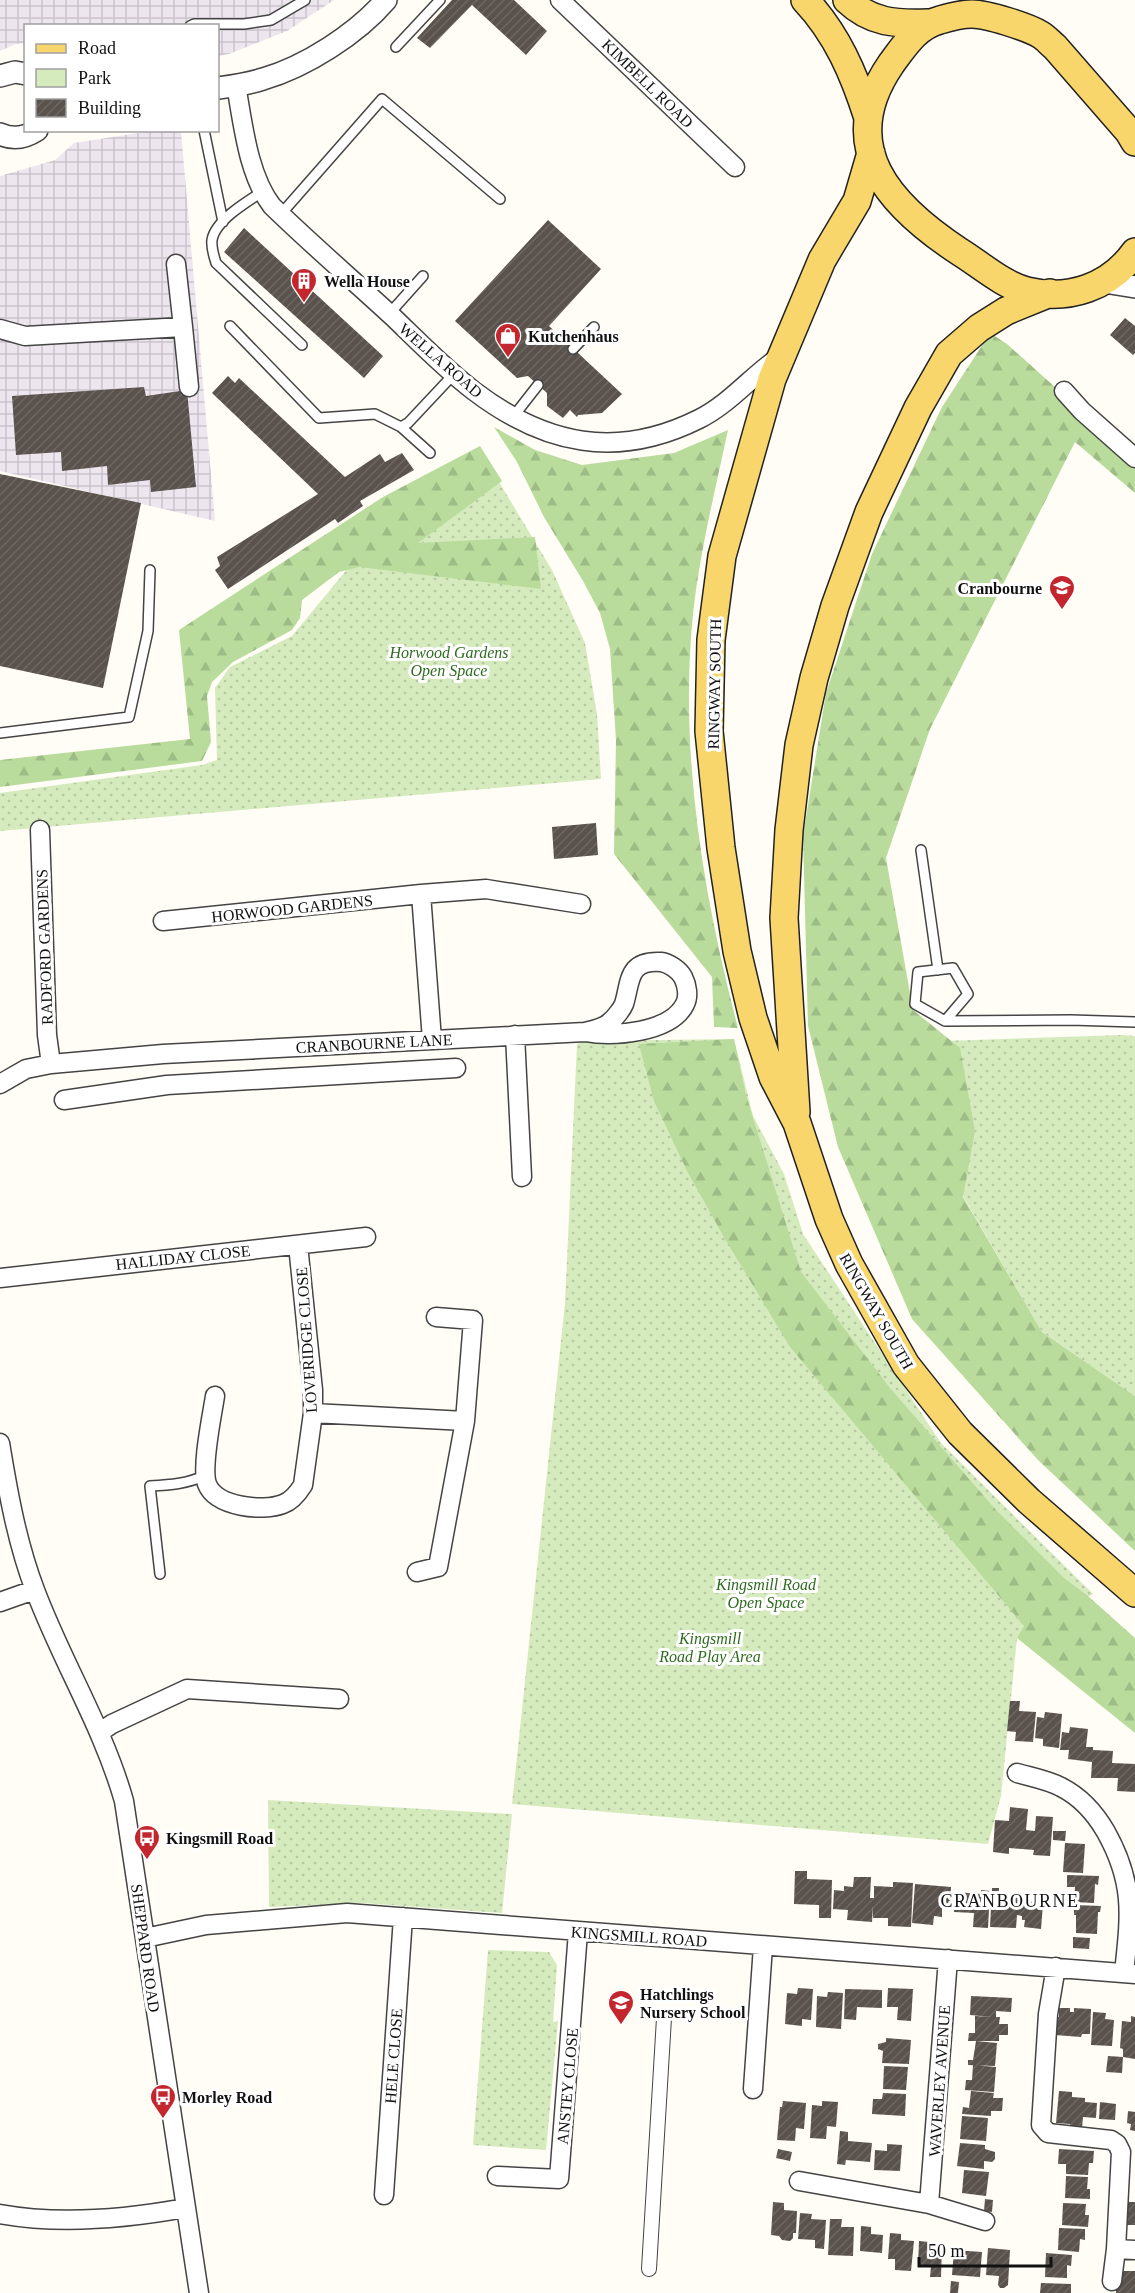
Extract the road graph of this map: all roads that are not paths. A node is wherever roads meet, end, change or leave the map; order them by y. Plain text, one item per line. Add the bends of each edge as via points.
1 (305, 0) edge
2 (386, 0) edge
3 (440, 0) edge
4 (560, 0) edge
5 (805, 0) edge
6 (847, 0) edge
7 (1009, 0) edge
8 (974, 14) junction
9 (194, 24) edge
10 (219, 24) edge
11 (219, 24) edge
12 (927, 24) junction
13 (396, 46) dead end
14 (227, 87) edge
15 (868, 118) junction
16 (33, 132) edge
17 (204, 132) edge
18 (5, 138) edge
19 (1135, 142) edge
20 (871, 153) junction
21 (735, 167) dead end
22 (262, 192) junction
23 (500, 199) dead end
24 (281, 214) junction
25 (223, 222) junction
26 (1135, 252) edge
27 (177, 264) dead end
28 (423, 276) dead end
29 (1104, 282) junction
30 (1135, 287) edge
31 (1050, 293) junction
32 (389, 314) junction
33 (230, 326) dead end
34 (183, 327) junction
35 (594, 327) dead end
36 (0, 329) edge
37 (302, 345) dead end
38 (573, 349) dead end
39 (782, 355) junction
40 (454, 374) junction
41 (538, 385) dead end
42 (189, 387) dead end
43 (1064, 391) dead end
44 (513, 417) junction
45 (402, 427) junction
46 (430, 453) dead end
47 (1135, 458) edge
48 (150, 570) dead end
49 (0, 733) edge
50 (40, 830) dead end
51 (921, 850) dead end
52 (421, 894) junction
53 (581, 904) dead end
54 (163, 921) dead end
55 (938, 970) junction
56 (945, 1021) junction
57 (1135, 1022) edge
58 (585, 1032) junction
59 (515, 1035) junction
60 (432, 1040) junction
61 (163, 1054) junction
62 (51, 1064) junction
63 (456, 1068) dead end
64 (0, 1084) edge
65 (167, 1086) junction
66 (64, 1100) dead end
67 (797, 1123) junction
68 (522, 1177) dead end
69 (366, 1237) dead end
70 (298, 1245) junction
71 (0, 1278) edge
72 (436, 1317) dead end
73 (214, 1396) dead end
74 (313, 1413) junction
75 (465, 1421) junction
76 (0, 1443) edge
77 (206, 1475) junction
78 (417, 1572) dead end
79 (160, 1574) dead end
80 (34, 1590) junction
81 (1135, 1593) edge
82 (0, 1602) edge
83 (339, 1699) dead end
84 (100, 1732) junction
85 (1017, 1773) dead end
86 (403, 1917) junction
87 (578, 1932) junction
88 (145, 1938) junction
89 (763, 1946) junction
90 (948, 1959) junction
91 (1056, 1967) junction
92 (1130, 1974) edge
93 (664, 2018) dead end
94 (753, 2089) dead end
95 (497, 2176) dead end
96 (800, 2181) dead end
97 (384, 2194) dead end
98 (929, 2204) junction
99 (185, 2208) junction
100 (0, 2214) edge
101 (985, 2221) dead end
102 (1116, 2249) junction
103 (1135, 2250) edge
104 (649, 2269) dead end
105 (1112, 2281) dead end
106 (199, 2293) edge

1 - 10 lane via 271,20
2 - 14 street via 361,25 299,65 262,80
3 - 13 lane
4 - 21 street, KIMBELL ROAD
5 - 15 main road via 836,39 854,74
6 - 12 main road via 872,17 893,24
7 - 8 main road
8 - 12 main road
8 - 19 main road via 1041,35
9 - 11 lane
12 - 15 main road via 910,38 881,79
14 - 22 street, WELLA ROAD
15 - 20 main road
16 - 18 street via 25,137
17 - 25 lane
20 - 31 main road via 880,178 912,218 1010,284 1026,291
20 - 39 main road, RINGWAY SOUTH via 857,201 822,261
22 - 24 street, WELLA ROAD
22 - 25 lane
23 - 24 lane via 382,99
24 - 32 street, WELLA ROAD
25 - 37 lane via 212,239 218,268
26 - 29 main road via 1125,266
27 - 34 street
28 - 32 lane
29 - 30 street
29 - 31 main road via 1067,293
31 - 67 main road, RINGWAY SOUTH via 1006,311 949,354 918,408 869,512 835,606 799,745 789,830 784,918
32 - 40 street, WELLA ROAD
33 - 45 lane via 319,418 375,414
34 - 36 street via 25,336
34 - 42 street
35 - 38 lane
39 - 44 street, WELLA ROAD via 707,414 639,440 579,441 539,430
39 - 67 main road, RINGWAY SOUTH via 760,416 722,556 711,640 710,731 737,951 753,1018 773,1077
40 - 44 street, WELLA ROAD
40 - 45 lane
41 - 44 lane
43 - 47 street
45 - 46 lane
48 - 49 lane via 148,631 129,717
50 - 62 street, RADFORD GARDENS
51 - 55 lane
52 - 53 street, HORWOOD GARDENS via 486,889
52 - 54 street, HORWOOD GARDENS
52 - 60 street
55 - 56 lane via 953,968 968,994
55 - 56 lane via 918,972 915,1004
56 - 57 lane
58 - 58 street, CRANBOURNE LANE via 610,1023 623,1005 628,980 643,964 664,962 683,977 687,1000 680,1014 670,1020 635,1031
58 - 59 street, CRANBOURNE LANE
59 - 60 street, CRANBOURNE LANE
59 - 68 street
60 - 61 street, CRANBOURNE LANE
61 - 62 street, CRANBOURNE LANE
61 - 65 street
62 - 64 street, CRANBOURNE LANE via 26,1069
63 - 65 street, CRANBOURNE LANE
65 - 66 street, CRANBOURNE LANE
67 - 81 main road, RINGWAY SOUTH via 829,1219 849,1264 906,1365 960,1433 1029,1501
69 - 70 street, HALLIDAY CLOSE
70 - 71 street, HALLIDAY CLOSE
70 - 74 street, LOVERIDGE CLOSE
72 - 75 street via 473,1320
73 - 77 street
74 - 75 street
74 - 77 street, LOVERIDGE CLOSE via 303,1485 290,1500 268,1507 231,1504 211,1490
75 - 78 street via 438,1567
76 - 80 street, SHEPPARD ROAD via 17,1530
77 - 79 lane via 179,1485 150,1486
80 - 82 street
80 - 84 street, SHEPPARD ROAD
83 - 84 street via 187,1689
84 - 88 street, SHEPPARD ROAD via 124,1801
85 - 92 street via 1061,1787 1093,1810 1120,1854 1130,1893
86 - 87 street, KINGSMILL ROAD
86 - 88 street, KINGSMILL ROAD via 347,1913 206,1925
86 - 97 street, HELE CLOSE
87 - 89 street, KINGSMILL ROAD
87 - 95 street, ANSTEY CLOSE via 559,2179
88 - 99 street, SHEPPARD ROAD
89 - 90 street, KINGSMILL ROAD
89 - 94 street
90 - 91 street, KINGSMILL ROAD
90 - 98 street, WAVERLEY AVENUE
91 - 92 street, KINGSMILL ROAD
91 - 102 street via 1048,2014 1041,2125 1048,2133 1111,2140 1117,2144 1121,2152
93 - 104 street
96 - 98 street
98 - 101 street
99 - 100 street via 72,2220 31,2220
99 - 106 street, SHEPPARD ROAD
102 - 103 street
102 - 105 street

